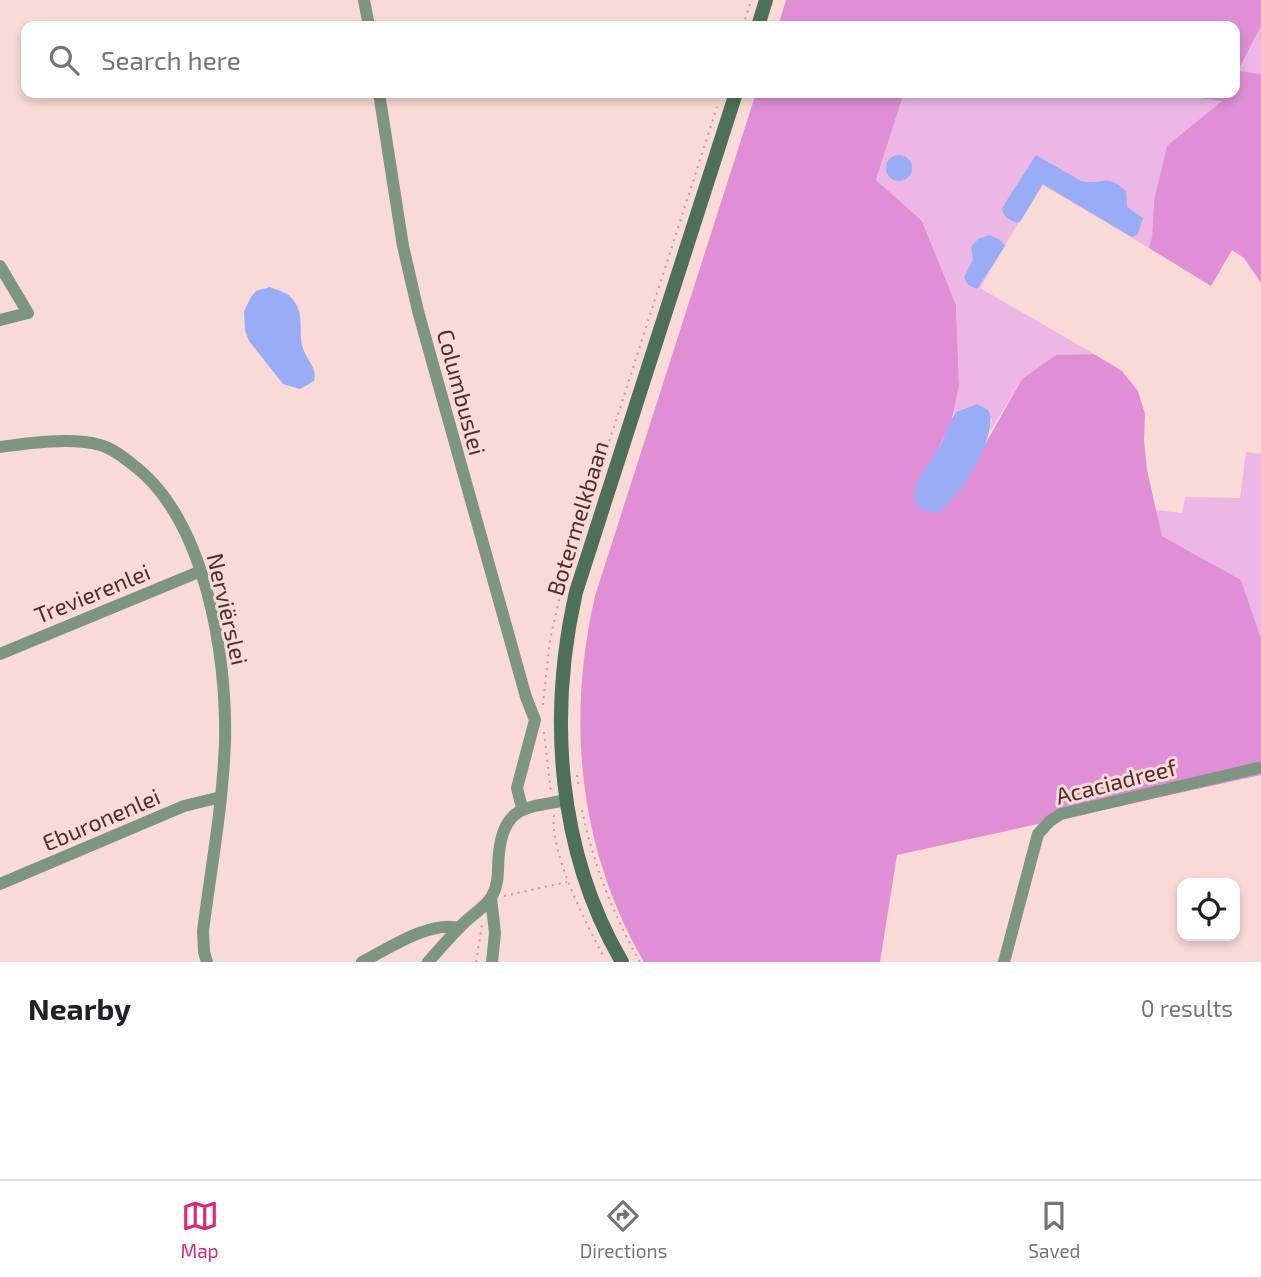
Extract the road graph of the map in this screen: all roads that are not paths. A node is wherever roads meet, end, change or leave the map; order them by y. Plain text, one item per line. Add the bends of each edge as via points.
1 (364, 0) edge
2 (766, 0) edge
3 (368, 21) edge
4 (760, 21) edge
5 (380, 98) edge
6 (734, 98) edge
7 (0, 266) edge
8 (0, 320) edge
9 (0, 447) edge
10 (201, 571) junction
11 (0, 654) edge
12 (1258, 768) dead end
13 (221, 797) junction
14 (573, 799) junction
15 (522, 808) junction
16 (0, 884) edge
17 (491, 898) junction
18 (459, 928) junction
19 (207, 962) edge
20 (362, 962) edge
21 (428, 962) edge
22 (492, 962) edge
23 (622, 962) edge
24 (1004, 962) edge

1 - 3 street
2 - 4 main road
5 - 15 street, Columbuslei via 418,311 535,720 517,788
6 - 14 main road, Botermelkbaan via 566,635 561,744
7 - 8 street via 28,313
9 - 10 street, Nerviërslei via 87,442 124,457 162,491 186,529
10 - 11 street, Trevierenlei
10 - 13 street, Nerviërslei via 222,657 225,740
12 - 24 street, Acaciadreef via 1061,814 1050,821 1038,834
13 - 16 street, Eburonenlei via 184,806
13 - 19 street, Nerviërslei via 203,931
14 - 15 street
14 - 23 main road, Botermelkbaan via 573,835 585,879
15 - 17 street via 503,835 499,876
17 - 18 street
17 - 22 street
18 - 20 street via 433,927
18 - 21 street

